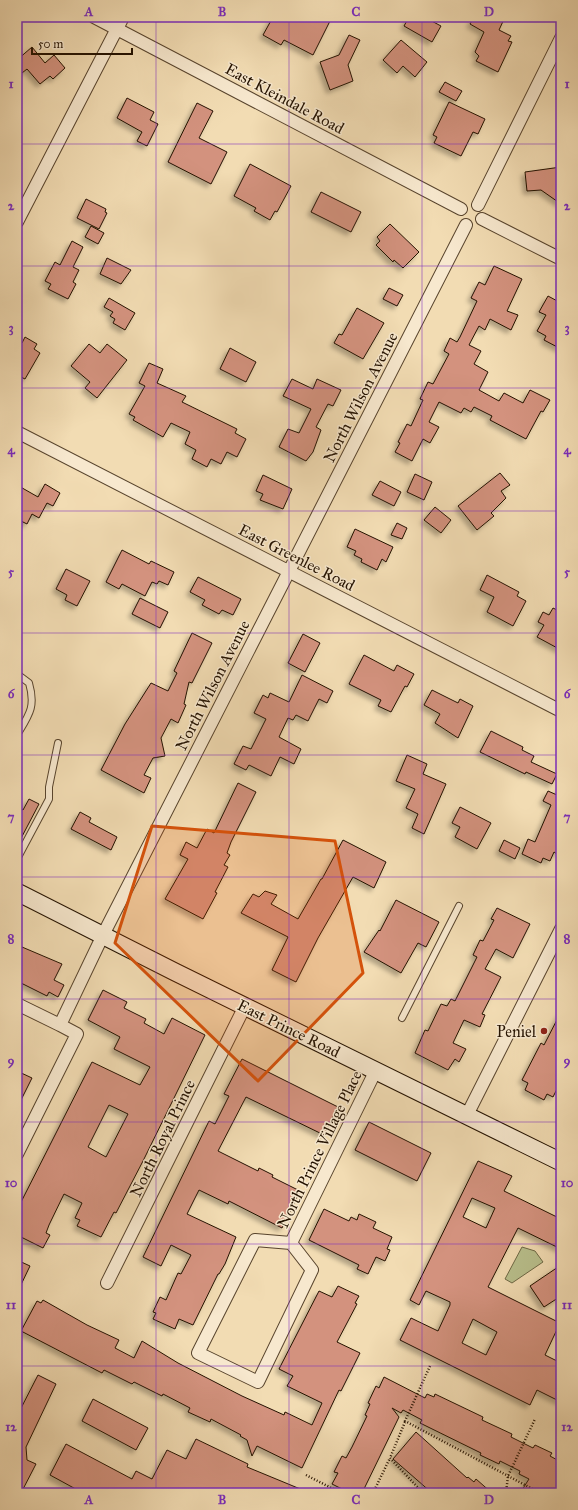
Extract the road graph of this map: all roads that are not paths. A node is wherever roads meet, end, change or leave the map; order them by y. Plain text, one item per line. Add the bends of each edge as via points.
1 (94, 17) edge
2 (123, 17) edge
3 (117, 29) junction
4 (561, 38) edge
5 (478, 205) junction
6 (461, 209) junction
7 (482, 220) junction
8 (17, 222) edge
9 (466, 225) junction
10 (561, 259) edge
11 (17, 432) edge
12 (289, 570) junction
13 (17, 674) edge
14 (561, 711) edge
15 (17, 735) edge
16 (58, 743) dead end
17 (17, 859) edge
18 (17, 892) edge
19 (459, 906) dead end
20 (561, 929) edge
21 (103, 935) junction
22 (557, 945) edge
23 (17, 1004) edge
24 (245, 1006) junction
25 (402, 1018) dead end
26 (60, 1025) junction
27 (376, 1070) junction
28 (467, 1115) junction
29 (22, 1131) edge
30 (17, 1154) edge
31 (561, 1162) edge
32 (291, 1243) junction
33 (107, 1284) dead end

1 - 3 street, East Kleindale Road
2 - 3 street
3 - 6 street, East Kleindale Road
3 - 8 street
4 - 5 street
5 - 6 street via 471,203
5 - 7 street via 482,212
6 - 9 street via 459,216
7 - 9 street via 473,226
7 - 10 street
9 - 12 street, North Wilson Avenue
11 - 12 street, East Greenlee Road
12 - 14 street, East Greenlee Road
12 - 21 street, North Wilson Avenue
13 - 15 lane via 29,683 32,704 30,713
16 - 17 lane via 49,799
18 - 21 main road, East Prince Road
19 - 25 lane
20 - 22 street
21 - 24 main road, East Prince Road
21 - 26 street, North Wilson Avenue
22 - 28 street
23 - 26 street
24 - 27 main road, East Prince Road
24 - 33 street, North Royal Prince
26 - 29 street via 77,1034
27 - 28 main road, East Prince Road
27 - 32 street, North Prince Village Place
28 - 31 main road, East Prince Road
29 - 30 street
32 - 32 street, North Prince Village Place via 254,1240 198,1353 258,1382 312,1270

